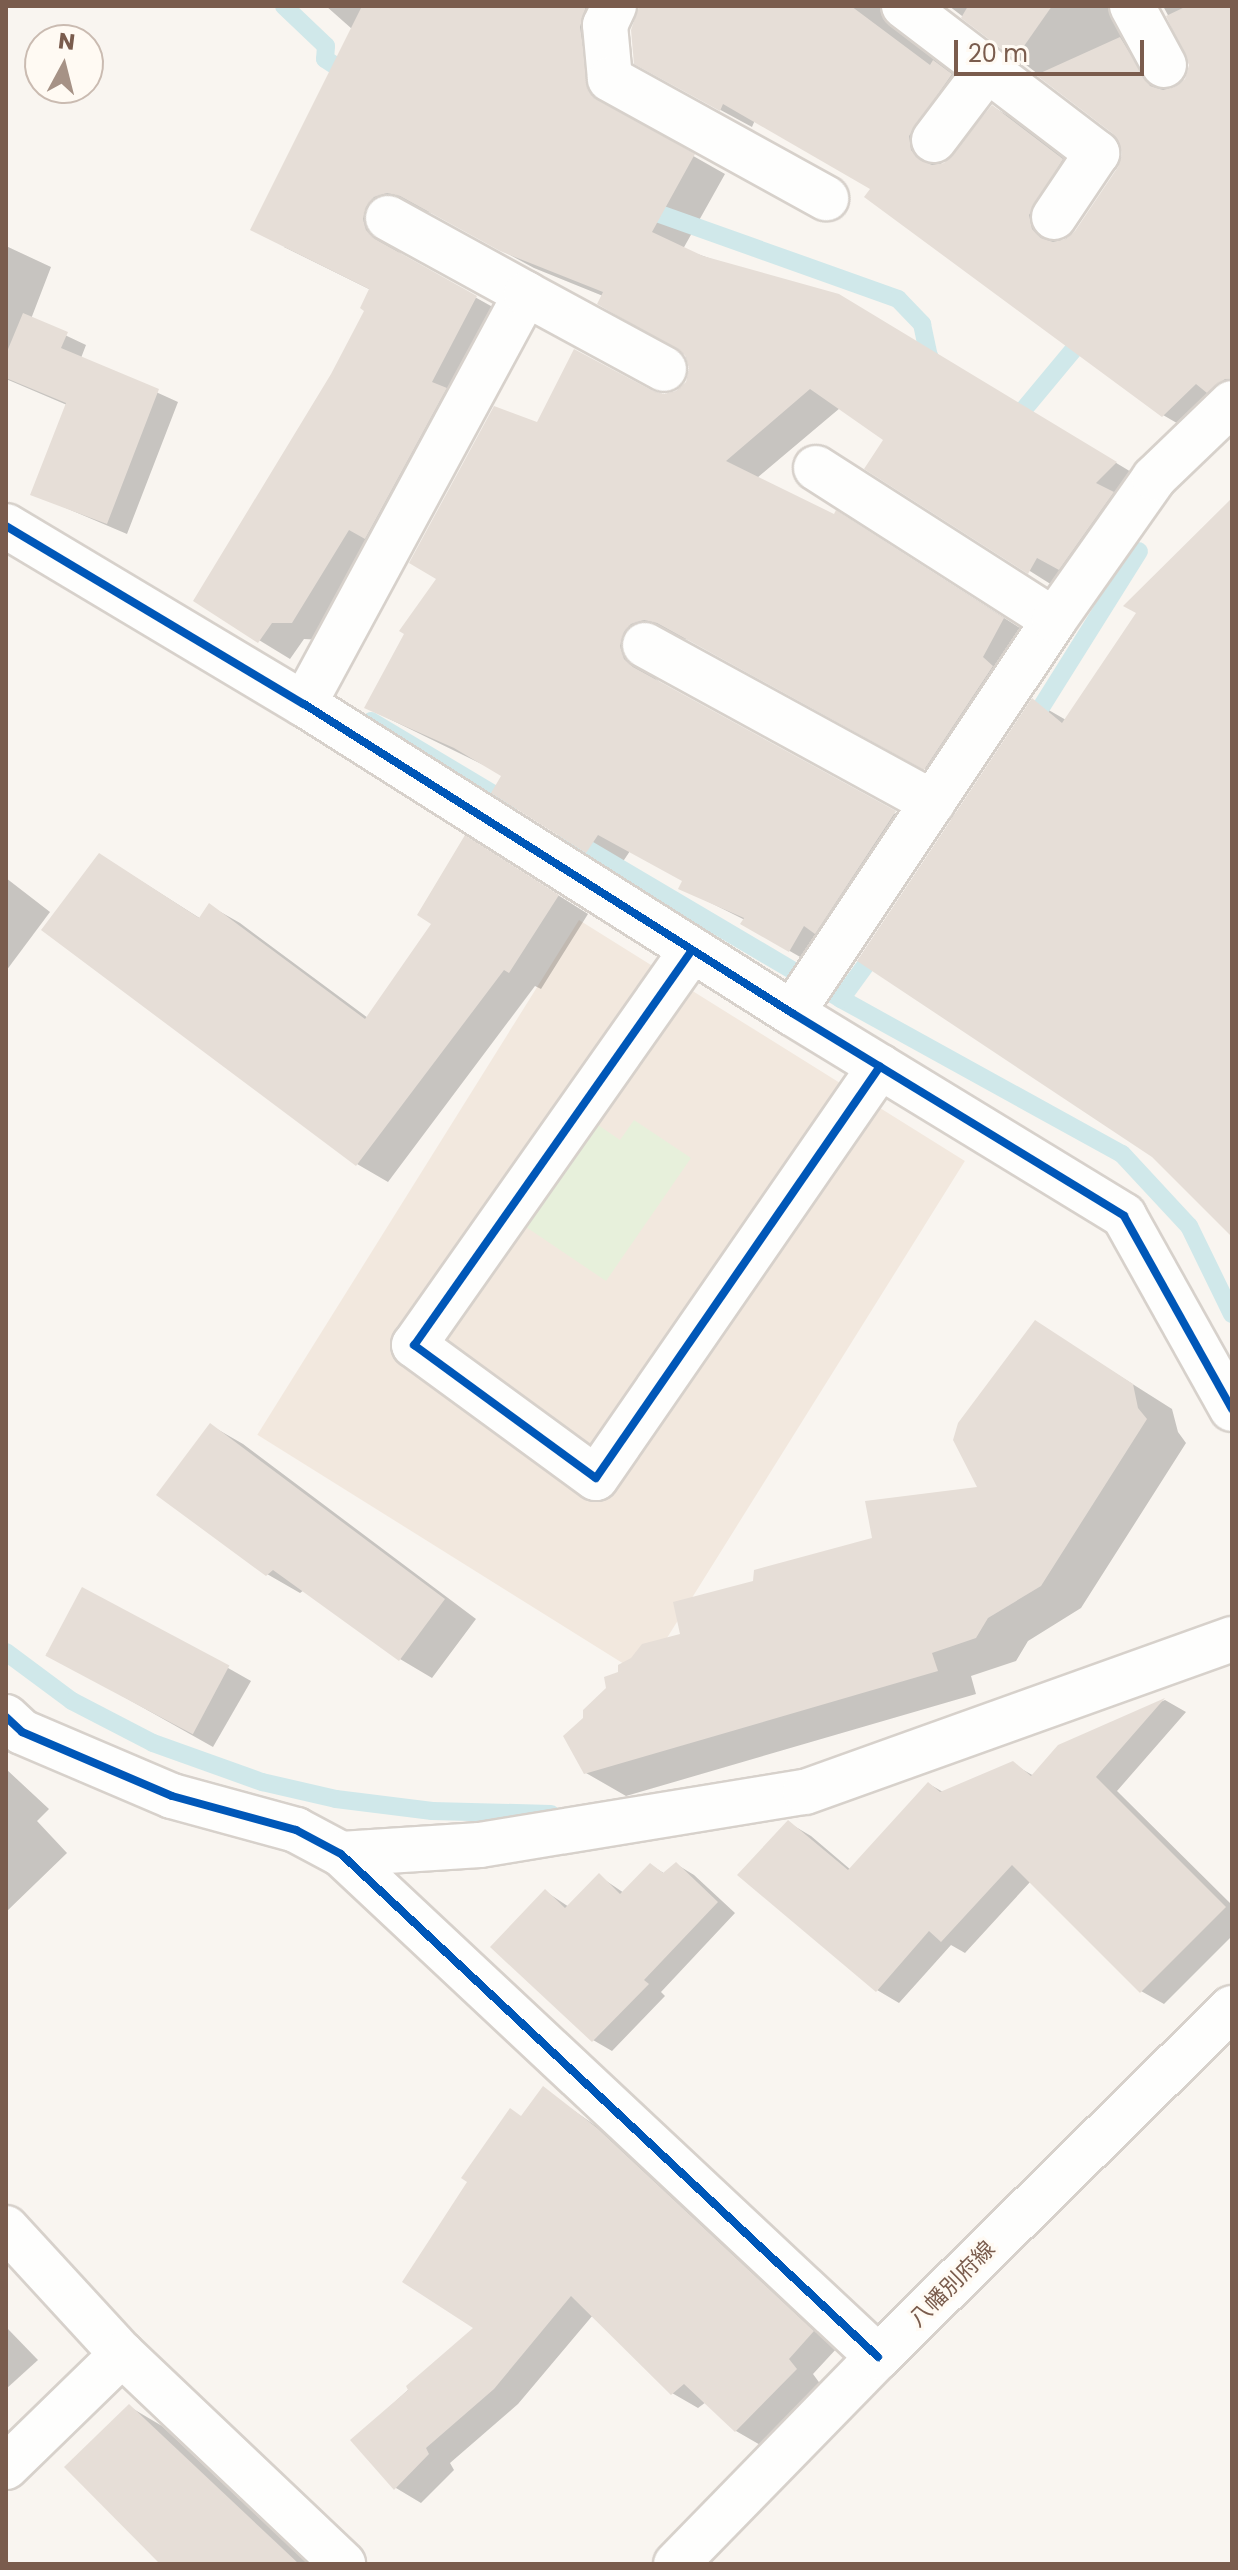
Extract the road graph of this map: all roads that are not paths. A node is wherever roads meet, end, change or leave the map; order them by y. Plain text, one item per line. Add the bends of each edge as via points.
1 (614, 6) edge
2 (904, 6) edge
3 (1132, 6) edge
4 (1164, 65) dead end
5 (987, 70) junction
6 (934, 140) dead end
7 (826, 198) dead end
8 (1054, 217) dead end
9 (388, 218) dead end
10 (526, 294) junction
11 (664, 369) dead end
12 (1232, 403) edge
13 (816, 468) dead end
14 (6, 526) edge
15 (1054, 620) junction
16 (645, 645) dead end
17 (304, 704) junction
18 (933, 803) junction
19 (692, 950) junction
20 (792, 1013) junction
21 (880, 1067) junction
22 (1232, 1409) edge
23 (1232, 1639) edge
24 (6, 1717) edge
25 (341, 1854) junction
26 (1232, 2008) edge
27 (6, 2228) edge
28 (122, 2354) junction
29 (878, 2357) junction
30 (6, 2467) edge
31 (343, 2564) edge
32 (676, 2564) edge

1 - 7 street via 605,25 610,79
2 - 5 street
3 - 4 street
5 - 6 street
5 - 8 street via 1097,153
9 - 10 street
10 - 11 street
10 - 17 street
12 - 15 street via 1154,478
13 - 15 street
14 - 17 street
15 - 18 street
16 - 18 street
17 - 19 street
18 - 20 street
19 - 20 street
19 - 21 street via 414,1345 596,1478
20 - 21 street
21 - 22 street via 1124,1216
23 - 25 street via 805,1792 480,1845
24 - 25 street via 22,1732 172,1796 296,1830
25 - 29 street
26 - 29 street, 八幡別府線
27 - 28 street
28 - 30 street
28 - 31 street
29 - 32 street, 八幡別府線

